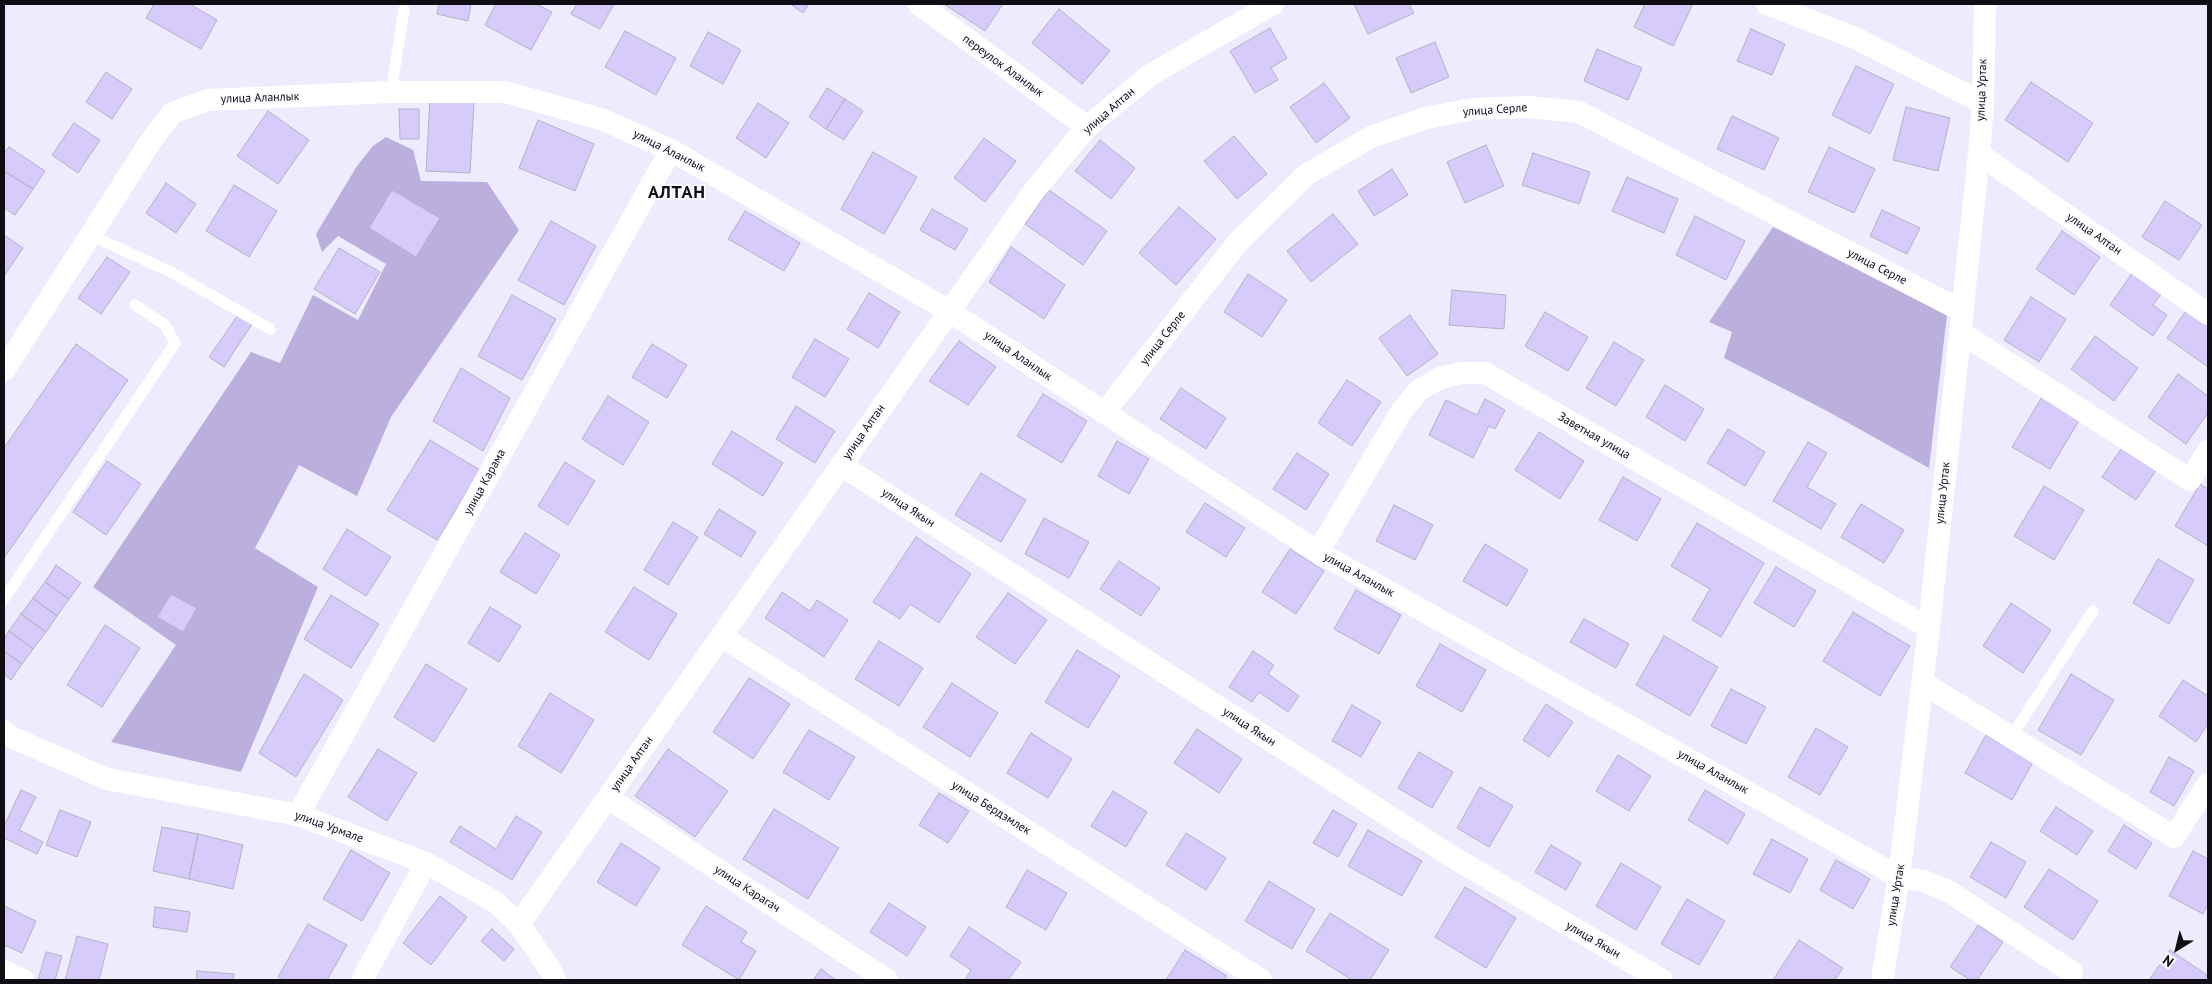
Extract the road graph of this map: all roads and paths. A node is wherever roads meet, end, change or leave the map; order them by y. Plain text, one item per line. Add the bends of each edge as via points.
1 (919, 4) edge
2 (1273, 4) edge
3 (1767, 4) edge
4 (1985, 4) edge
5 (404, 9) dead end
6 (391, 92) junction
7 (1983, 102) junction
8 (1087, 127) junction
9 (671, 150) junction
10 (1979, 154) junction
11 (90, 235) junction
12 (135, 305) dead end
13 (950, 311) junction
14 (2208, 314) edge
15 (1961, 321) junction
16 (270, 329) dead end
17 (4, 370) edge
18 (1104, 413) junction
19 (2208, 451) edge
20 (841, 465) junction
21 (1318, 552) junction
22 (4, 599) edge
23 (2093, 611) dead end
24 (1930, 628) junction
25 (721, 636) junction
26 (1923, 683) junction
27 (4, 731) edge
28 (2011, 738) junction
29 (2208, 784) edge
30 (608, 798) junction
31 (298, 815) junction
32 (426, 863) junction
33 (1899, 877) junction
34 (519, 924) junction
35 (4, 971) edge
36 (2072, 972) dead end
37 (23, 980) edge
38 (362, 980) edge
39 (555, 980) edge
40 (886, 980) edge
41 (1261, 980) edge
42 (1662, 980) edge
43 (1882, 980) edge

1 - 8 street, переулок Аланлык
2 - 8 street, улица Алтан via 1150,76
3 - 7 street via 1855,38
4 - 7 street, улица Уртак
5 - 6 lane
6 - 9 street, улица Аланлык via 504,92 601,119
6 - 11 street, улица Аланлык via 208,100 172,113
7 - 10 street, улица Уртак
8 - 13 street, улица Алтан via 1034,191
9 - 13 street, улица Аланлык
9 - 31 street, улица Карама
10 - 14 street, улица Алтан
10 - 15 street, улица Уртак
11 - 16 lane via 171,272
11 - 17 street, улица Аланлык
12 - 22 lane via 165,325 175,343
13 - 18 street, улица Аланлык
13 - 20 street, улица Алтан
15 - 18 street, улица Серле via 1579,112 1528,107 1473,109 1426,118 1371,137 1306,175 1239,241
15 - 19 street, улица Серле via 2190,480
15 - 24 street, улица Уртак
18 - 21 street, улица Аланлык
20 - 25 street, улица Алтан
20 - 42 street, улица Якын via 1452,856
21 - 24 street, Заветная улица via 1400,412 1418,391 1440,378 1462,373 1485,373
21 - 33 street, улица Аланлык
23 - 28 lane
24 - 26 street, улица Уртак
25 - 30 street, улица Алтан
25 - 41 street, улица Бердэмлек
26 - 28 street
26 - 33 street, улица Уртак
27 - 31 street, улица Урмале via 107,779
28 - 29 street via 2174,837
30 - 34 street, улица Алтан
30 - 40 street, улица Карагач
31 - 32 street, улица Урмале
32 - 34 street, улица Урмале via 495,902
32 - 38 street
33 - 36 street, улица Аланлык via 1924,881 1948,891
33 - 43 street, улица Уртак
34 - 39 street, улица Урмале
35 - 37 street

